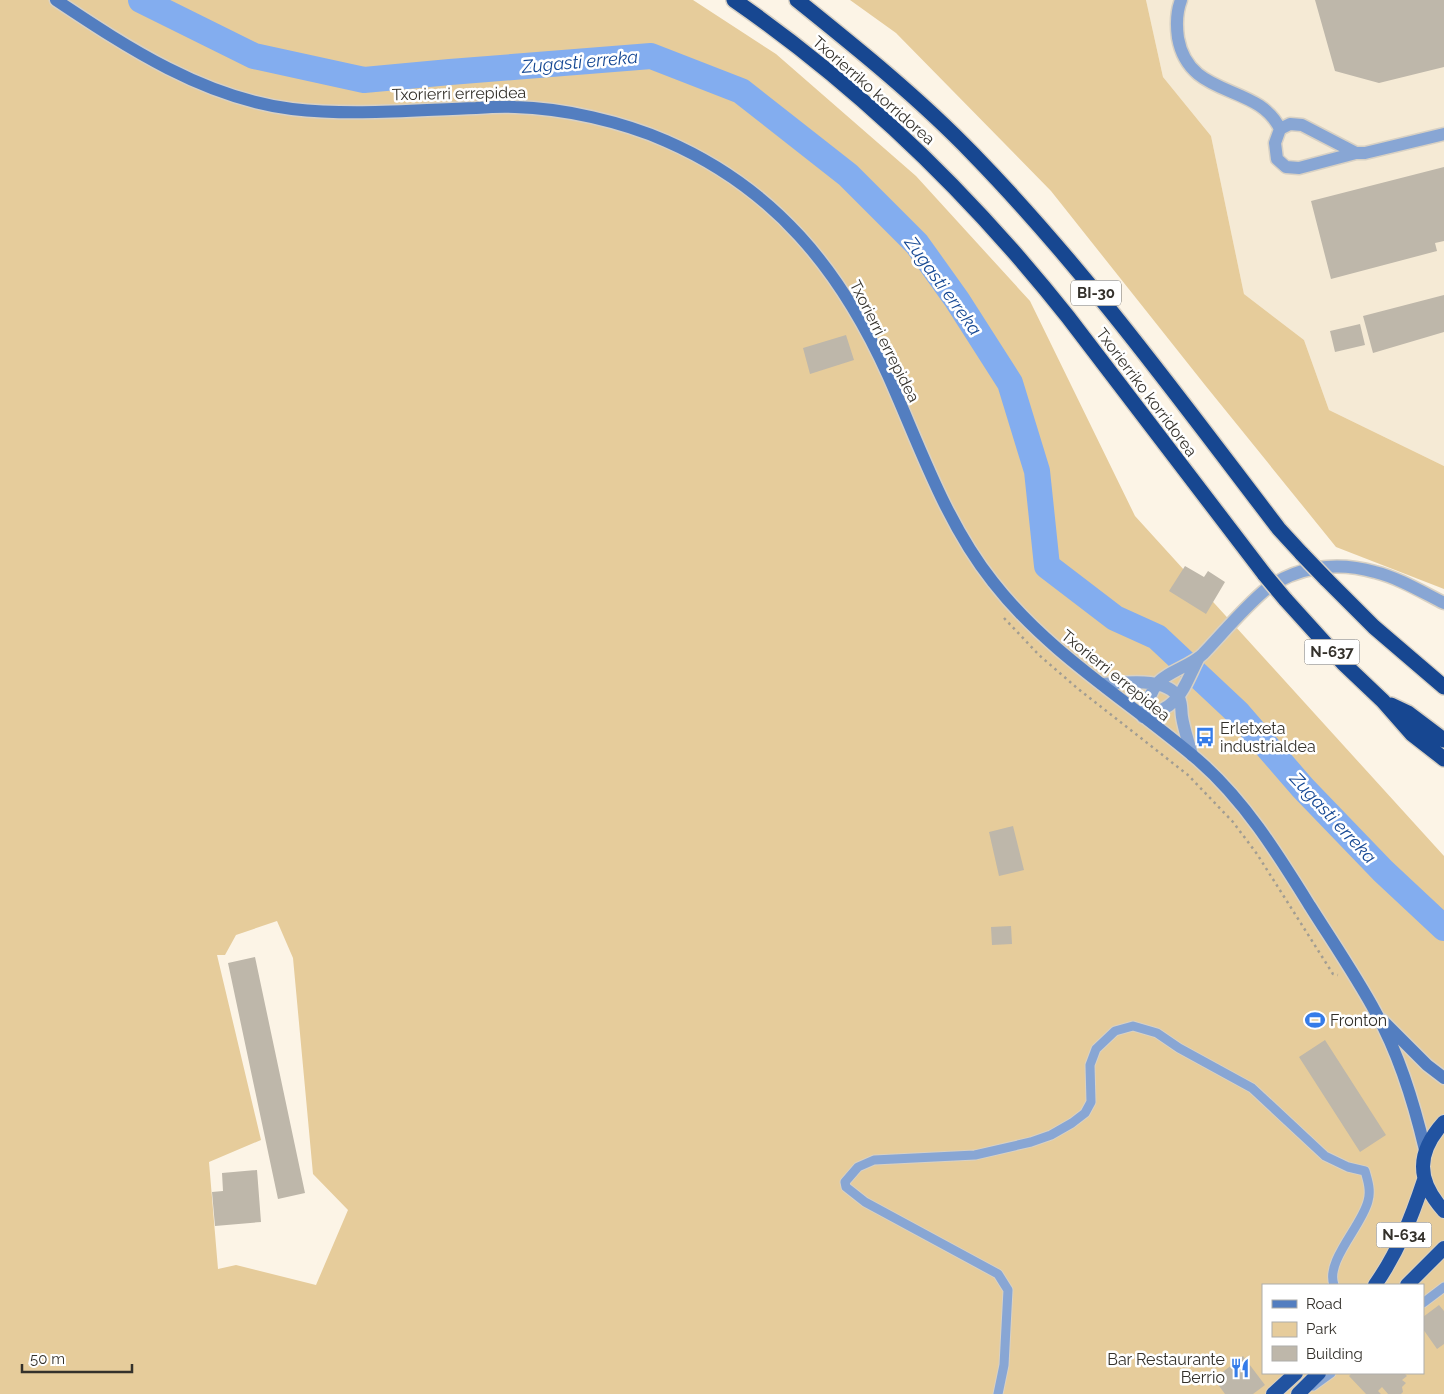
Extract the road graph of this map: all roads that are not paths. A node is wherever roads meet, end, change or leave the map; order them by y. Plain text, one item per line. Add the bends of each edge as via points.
1 (56, 0) edge
2 (734, 0) edge
3 (797, 0) edge
4 (1181, 0) edge
5 (1280, 129) junction
6 (1444, 134) edge
7 (1356, 153) junction
8 (1265, 575) joint
9 (1326, 579) joint
10 (1444, 603) edge
11 (1398, 647) junction
12 (1198, 659) junction
13 (1444, 673) edge
14 (1160, 682) junction
15 (1102, 684) junction
16 (1444, 687) edge
17 (1180, 696) junction
18 (1383, 701) junction
19 (1143, 717) junction
20 (1444, 740) edge
21 (1192, 755) junction
22 (1444, 759) edge
23 (1378, 1015) junction
24 (1444, 1078) edge
25 (1444, 1122) edge
26 (1425, 1150) junction
27 (1424, 1180) junction
28 (1444, 1211) edge
29 (1444, 1248) edge
30 (1334, 1284) edge
31 (1376, 1284) edge
32 (1408, 1284) edge
33 (1444, 1287) edge
34 (1424, 1302) edge
35 (1295, 1374) edge
36 (1318, 1374) edge
37 (1330, 1374) edge
38 (998, 1394) edge
39 (1273, 1394) edge
40 (1298, 1394) edge
41 (1303, 1394) edge

1 - 15 main road, Txorierri errepidea via 149,59 195,82 237,97 289,109 338,112 516,107 574,113 659,138 692,152 746,186 790,224 826,266 850,302 886,371 922,456 960,533 992,582 1051,644
2 - 8 highway, Txorierriko korridorea / BI-30 via 842,82 919,152 982,217 1068,317
3 - 9 highway, Txorierriko korridorea / BI-30, bridge via 937,119 1009,192 1117,319 1279,529
4 - 5 street via 1175,22 1182,53 1190,68 1206,80 1261,106 1276,119
5 - 7 street via 1290,124 1302,126
5 - 7 street via 1275,142 1277,158 1286,167 1299,168
6 - 7 street
8 - 18 highway, Txorierriko korridorea / N-637, bridge via 1343,663
9 - 11 highway, Txorierriko korridorea / N-637
10 - 12 street via 1377,572 1335,567 1305,570 1287,576 1263,592
11 - 13 highway
11 - 16 highway
12 - 14 street
12 - 17 street
14 - 15 street
14 - 17 street
14 - 19 street
15 - 19 main road, Txorierri errepidea
17 - 19 street via 1165,708
17 - 21 street via 1182,719
18 - 20 highway via 1408,713
18 - 22 highway via 1412,734
19 - 21 main road, Txorierri errepidea
21 - 23 main road, Txorierri errepidea via 1243,804
23 - 24 main road
23 - 26 main road via 1406,1080
25 - 26 highway, N-634
26 - 27 highway, N-634
27 - 28 highway, N-634
27 - 31 highway, N-634 via 1410,1222
29 - 32 highway, N-634
30 - 38 lane via 1336,1262 1368,1200 1369,1183 1365,1171 1325,1156 1252,1088 1156,1033 1133,1026 1115,1031 1096,1049 1090,1065 1091,1102 1085,1113 1072,1123 1031,1142 975,1155 874,1160 858,1167 845,1182 846,1187 865,1202 998,1274 1008,1290 1004,1364
33 - 34 lane
35 - 39 highway
36 - 40 highway
37 - 41 lane

